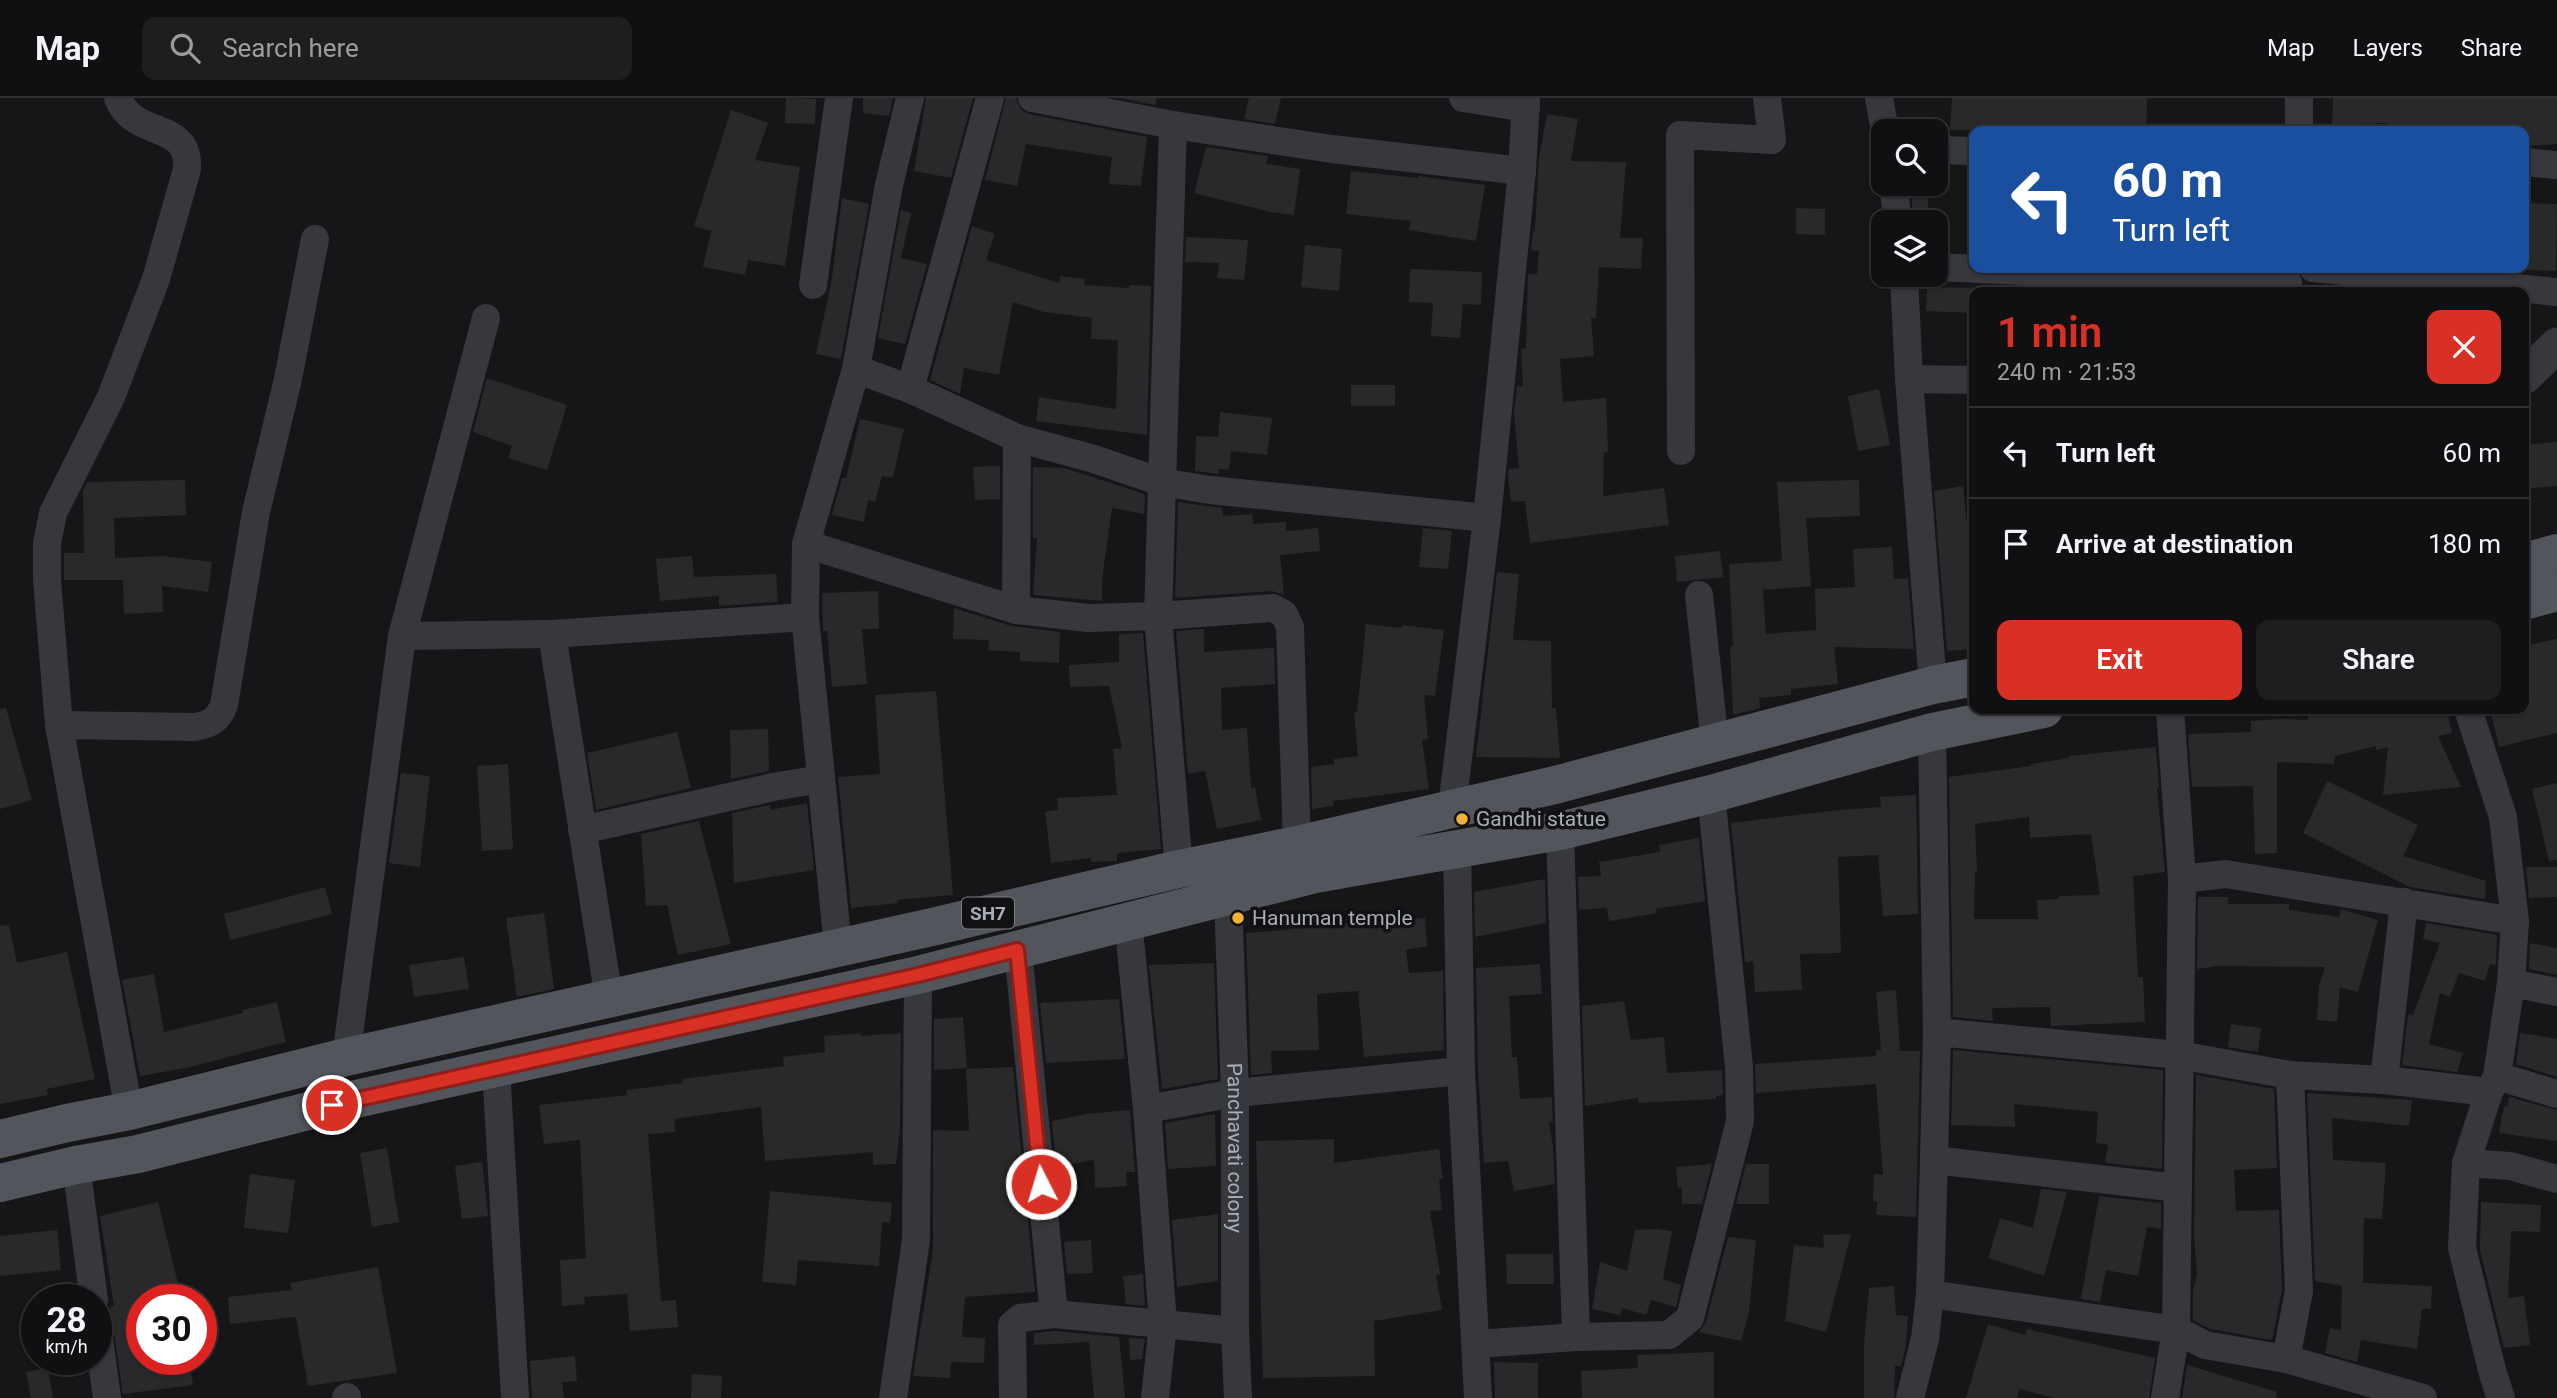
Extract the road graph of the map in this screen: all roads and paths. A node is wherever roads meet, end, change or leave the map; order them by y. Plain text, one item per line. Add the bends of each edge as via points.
1 (118, 98) edge
2 (839, 98) edge
3 (910, 98) edge
4 (990, 98) edge
5 (1032, 98) edge
6 (1463, 98) edge
7 (1768, 98) edge
8 (1879, 98) edge
9 (2299, 98) edge
10 (1526, 103) edge
11 (1883, 119) edge
12 (1173, 125) junction
13 (2299, 126) edge
14 (1948, 150) edge
15 (1969, 151) edge
16 (2529, 162) edge
17 (2557, 165) edge
18 (1522, 171) junction
19 (315, 239) dead end
20 (1948, 267) edge
21 (1969, 268) edge
22 (2087, 273) edge
23 (2363, 273) edge
24 (2288, 281) edge
25 (813, 285) dead end
26 (1905, 287) edge
27 (2506, 287) edge
28 (2529, 289) edge
29 (2557, 292) edge
30 (486, 318) dead end
31 (2556, 346) edge
32 (856, 369) junction
33 (2529, 372) edge
34 (1909, 379) junction
35 (1969, 380) edge
36 (910, 389) junction
37 (1017, 438) junction
38 (1681, 451) dead end
39 (1161, 482) junction
40 (1487, 518) junction
41 (806, 544) junction
42 (2557, 553) edge
43 (2529, 561) edge
44 (2557, 592) edge
45 (1699, 595) dead end
46 (2529, 600) edge
47 (1016, 610) junction
48 (1158, 616) junction
49 (805, 617) junction
50 (552, 634) junction
51 (402, 636) junction
52 (1969, 678) edge
53 (1933, 685) junction
54 (2020, 714) edge
55 (2170, 714) edge
56 (2470, 714) edge
57 (59, 725) junction
58 (1932, 732) junction
59 (1715, 744) junction
60 (820, 779) junction
61 (1711, 794) junction
62 (1451, 808) junction
63 (582, 830) junction
64 (1560, 831) junction
65 (1297, 845) junction
66 (1457, 847) junction
67 (1179, 869) junction
68 (2182, 879) junction
69 (1228, 898) junction
70 (2404, 902) junction
71 (1026, 903) junction
72 (1128, 920) junction
73 (2515, 921) junction
74 (838, 947) junction
75 (1029, 947) junction
76 (918, 975) junction
77 (2511, 983) junction
78 (2557, 992) edge
79 (609, 999) junction
80 (1937, 1032) junction
81 (2179, 1055) junction
82 (346, 1058) junction
83 (496, 1068) junction
84 (1461, 1071) junction
85 (2290, 1074) junction
86 (2384, 1080) junction
87 (2493, 1084) junction
88 (1235, 1093) junction
89 (2557, 1094) edge
90 (1147, 1109) junction
91 (129, 1111) junction
92 (0, 1139) edge
93 (1934, 1160) junction
94 (2466, 1163) junction
95 (76, 1165) junction
96 (2557, 1179) edge
97 (0, 1183) edge
98 (2178, 1188) junction
99 (92, 1284) edge
100 (1930, 1294) junction
101 (1054, 1314) junction
102 (1163, 1324) junction
103 (2176, 1330) junction
104 (1235, 1331) junction
105 (1576, 1337) junction
106 (1477, 1344) junction
107 (2286, 1359) junction
108 (104, 1375) edge
109 (107, 1398) edge
110 (514, 1398) edge
111 (893, 1398) edge
112 (1013, 1398) edge
113 (1155, 1398) edge
114 (1238, 1398) edge
115 (1478, 1398) edge
116 (1910, 1398) edge
117 (2165, 1398) edge
118 (2423, 1398) edge
119 (2501, 1398) edge

1 - 57 street via 132,119 178,139 188,157 187,169 152,290 111,397 53,513 47,580
2 - 25 street
3 - 32 street
4 - 36 street
5 - 12 street
6 - 10 street
7 - 38 street via 1772,140 1680,135
8 - 11 street
9 - 13 street
10 - 18 street
12 - 18 street
12 - 39 street
14 - 15 street
16 - 17 street
18 - 40 street
19 - 57 street via 256,512 219,716 210,724 195,727
20 - 21 street
22 - 24 street
23 - 27 street
26 - 34 street
28 - 29 street
30 - 51 street
31 - 33 street
32 - 36 street
32 - 41 street
34 - 35 street
34 - 53 street
36 - 37 street
37 - 39 street
37 - 47 street
39 - 40 street
39 - 48 street
40 - 62 street
41 - 47 street
41 - 49 street
42 - 43 main road
44 - 46 main road
45 - 59 street
47 - 48 street via 1088,618
48 - 65 street via 1273,608 1284,614 1290,627
48 - 67 street
49 - 50 street
49 - 60 street
50 - 51 street
50 - 63 street
51 - 82 street
52 - 53 main road, SH7
53 - 59 main road, SH7
54 - 58 main road, SH7
55 - 68 street
56 - 73 street via 2502,817
57 - 91 street
58 - 61 main road, SH7
58 - 80 street
59 - 62 main road, SH7
60 - 63 street
60 - 74 street
61 - 64 main road, SH7
61 - 105 street via 1739,1067 1740,1121 1690,1318 1669,1335
62 - 65 main road, SH7
63 - 79 street
64 - 66 main road, SH7
64 - 105 street
65 - 67 main road, SH7
66 - 69 main road, SH7 via 1315,874
66 - 84 street
67 - 71 main road, SH7
68 - 70 street via 2226,874
68 - 81 street
69 - 72 main road, SH7
69 - 88 street, Panchavati colony
70 - 73 street
70 - 86 street
71 - 74 main road, SH7
71 - 75 main road
72 - 75 main road, SH7
72 - 90 street
73 - 77 street
74 - 79 main road, SH7
75 - 76 main road, SH7
75 - 101 street
76 - 83 main road, SH7
76 - 111 street via 916,1240
77 - 78 street
77 - 87 street
79 - 82 main road, SH7
80 - 81 street
80 - 93 street
81 - 85 street
81 - 98 street
82 - 91 main road, SH7
83 - 95 main road, SH7
83 - 110 street
84 - 88 street
84 - 106 street
85 - 86 street
85 - 107 street via 2299,1291
86 - 87 street
87 - 89 street
87 - 94 street
88 - 90 street
88 - 104 street, Panchavati colony
90 - 102 street
91 - 92 main road, SH7
93 - 98 street
93 - 100 street
94 - 96 street via 2510,1166
94 - 119 street via 2462,1248
95 - 97 main road, SH7
95 - 99 street
98 - 103 street
100 - 103 street
100 - 116 street via 1925,1339
101 - 102 street
101 - 112 street via 1020,1318 1012,1325
102 - 104 street
102 - 113 street
103 - 107 street via 2206,1345
103 - 117 street
104 - 114 street, Panchavati colony
105 - 106 street
106 - 115 street
107 - 118 street
108 - 109 street

